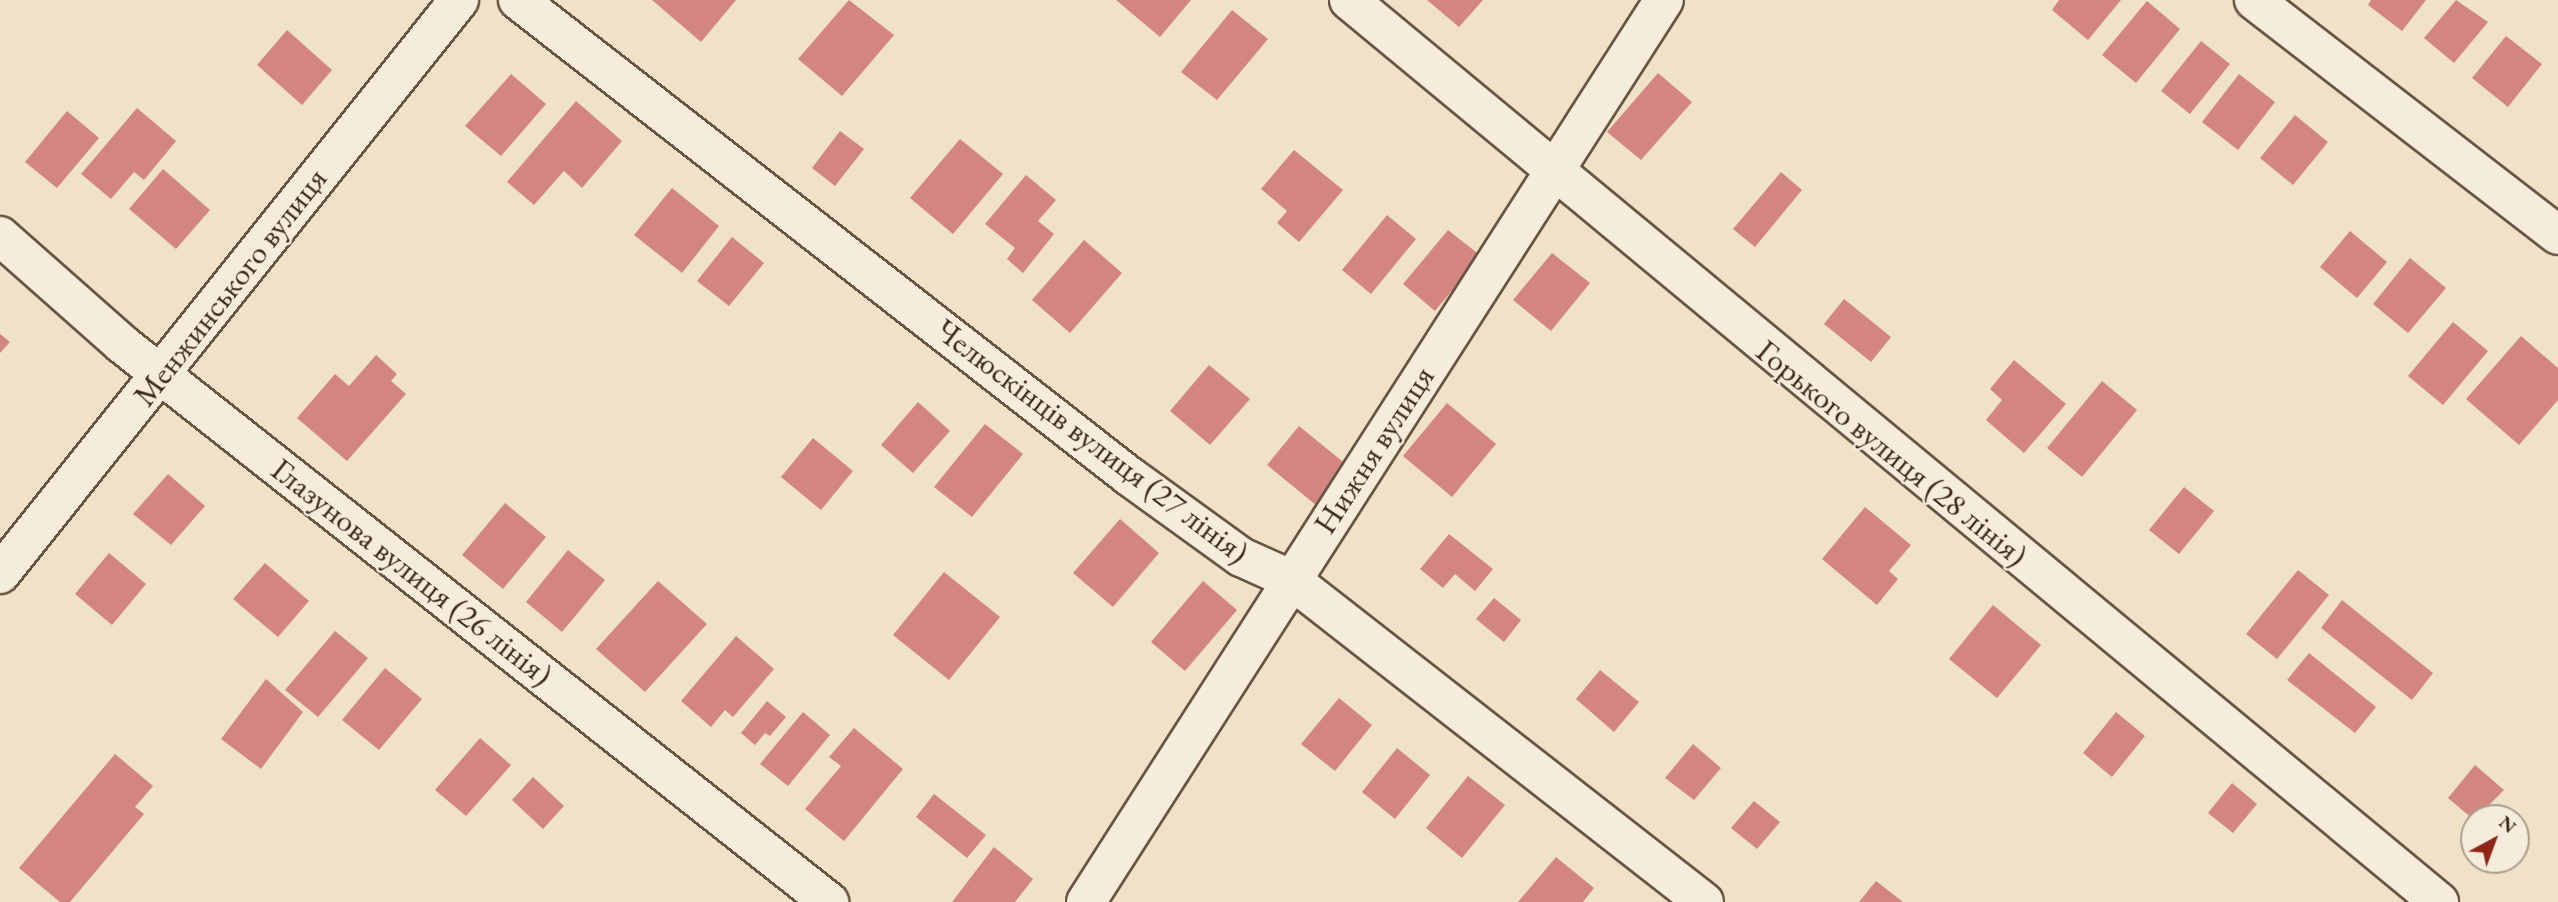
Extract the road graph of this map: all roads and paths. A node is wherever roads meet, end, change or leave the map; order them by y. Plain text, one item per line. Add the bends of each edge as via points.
1 (458, 0) edge
2 (517, 0) edge
3 (1349, 0) edge
4 (1664, 0) edge
5 (2254, 0) edge
6 (1556, 172) junction
7 (2558, 235) edge
8 (0, 236) edge
9 (162, 375) junction
10 (0, 574) edge
11 (1290, 579) junction
12 (828, 902) edge
13 (1086, 902) edge
14 (1704, 902) edge
15 (2439, 902) edge

1 - 9 street, Менжинського вулиця
2 - 11 street, Челюскінців вулиця (27 лiнiя) via 1129,476 1241,558
3 - 6 street, Горького вулиця (28 лiнiя)
4 - 6 street, Нижня вулиця
5 - 7 street
6 - 11 street, Нижня вулиця
6 - 15 street, Горького вулиця (28 лiнiя)
8 - 9 street, Глазунова вулиця (26 лiнiя)
9 - 10 street, Менжинського вулиця
9 - 12 street, Глазунова вулиця (26 лiнiя)
11 - 13 street, Нижня вулиця
11 - 14 street, Челюскінців вулиця (27 лiнiя)

